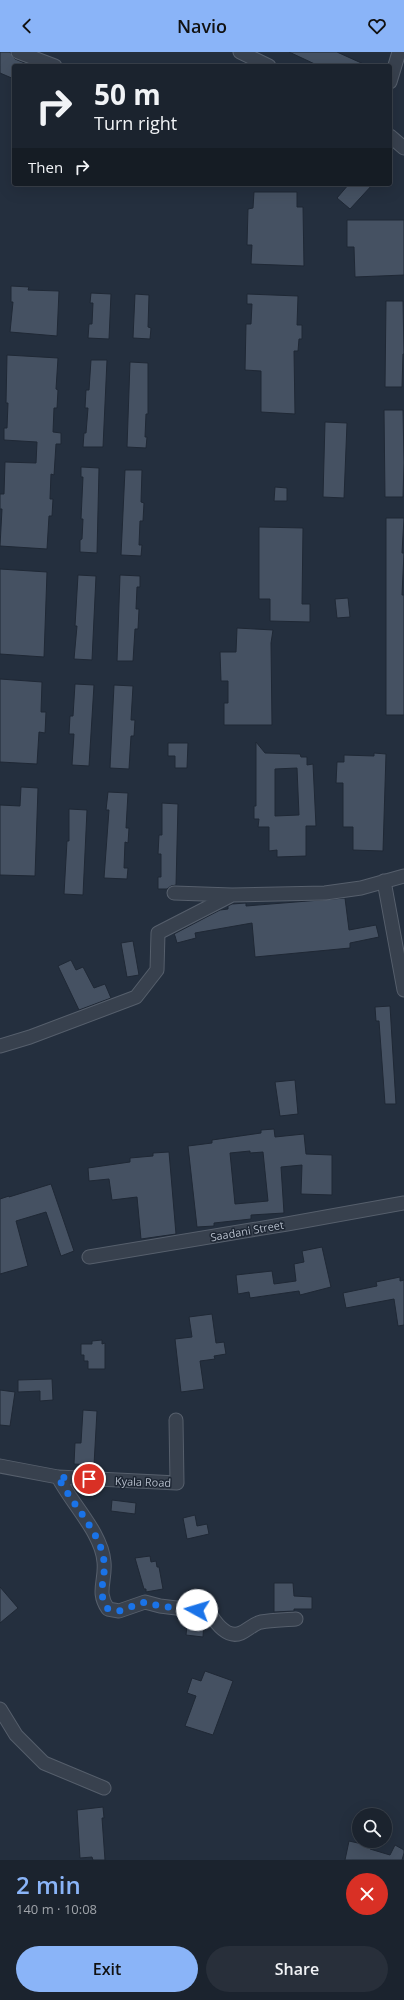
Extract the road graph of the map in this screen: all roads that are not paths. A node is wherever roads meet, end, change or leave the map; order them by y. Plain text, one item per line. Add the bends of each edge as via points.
1 (18, 52) edge
2 (240, 52) edge
3 (399, 52) edge
4 (50, 64) edge
5 (265, 64) edge
6 (392, 75) edge
7 (392, 138) edge
8 (404, 148) edge
9 (404, 876) edge
10 (384, 881) junction
11 (174, 892) dead end
12 (232, 895) junction
13 (404, 990) edge
14 (0, 1046) edge
15 (404, 1203) edge
16 (89, 1257) dead end
17 (176, 1420) dead end
18 (0, 1466) edge
19 (58, 1477) junction
20 (296, 1619) dead end
21 (0, 1709) edge
22 (104, 1788) dead end

1 - 4 street
2 - 5 street
3 - 6 street
7 - 8 street
9 - 10 street
10 - 12 street via 361,888 325,893
10 - 13 street
11 - 12 street
12 - 14 street via 158,933 157,970 136,997
15 - 16 street, Saadani Street
17 - 19 street, Kyala Road via 176,1483
18 - 19 street, Kyala Road
19 - 20 street via 101,1547 104,1562 101,1595 108,1609 119,1611 145,1602 209,1612 216,1624 235,1634 259,1623
21 - 22 street via 16,1735 44,1763

